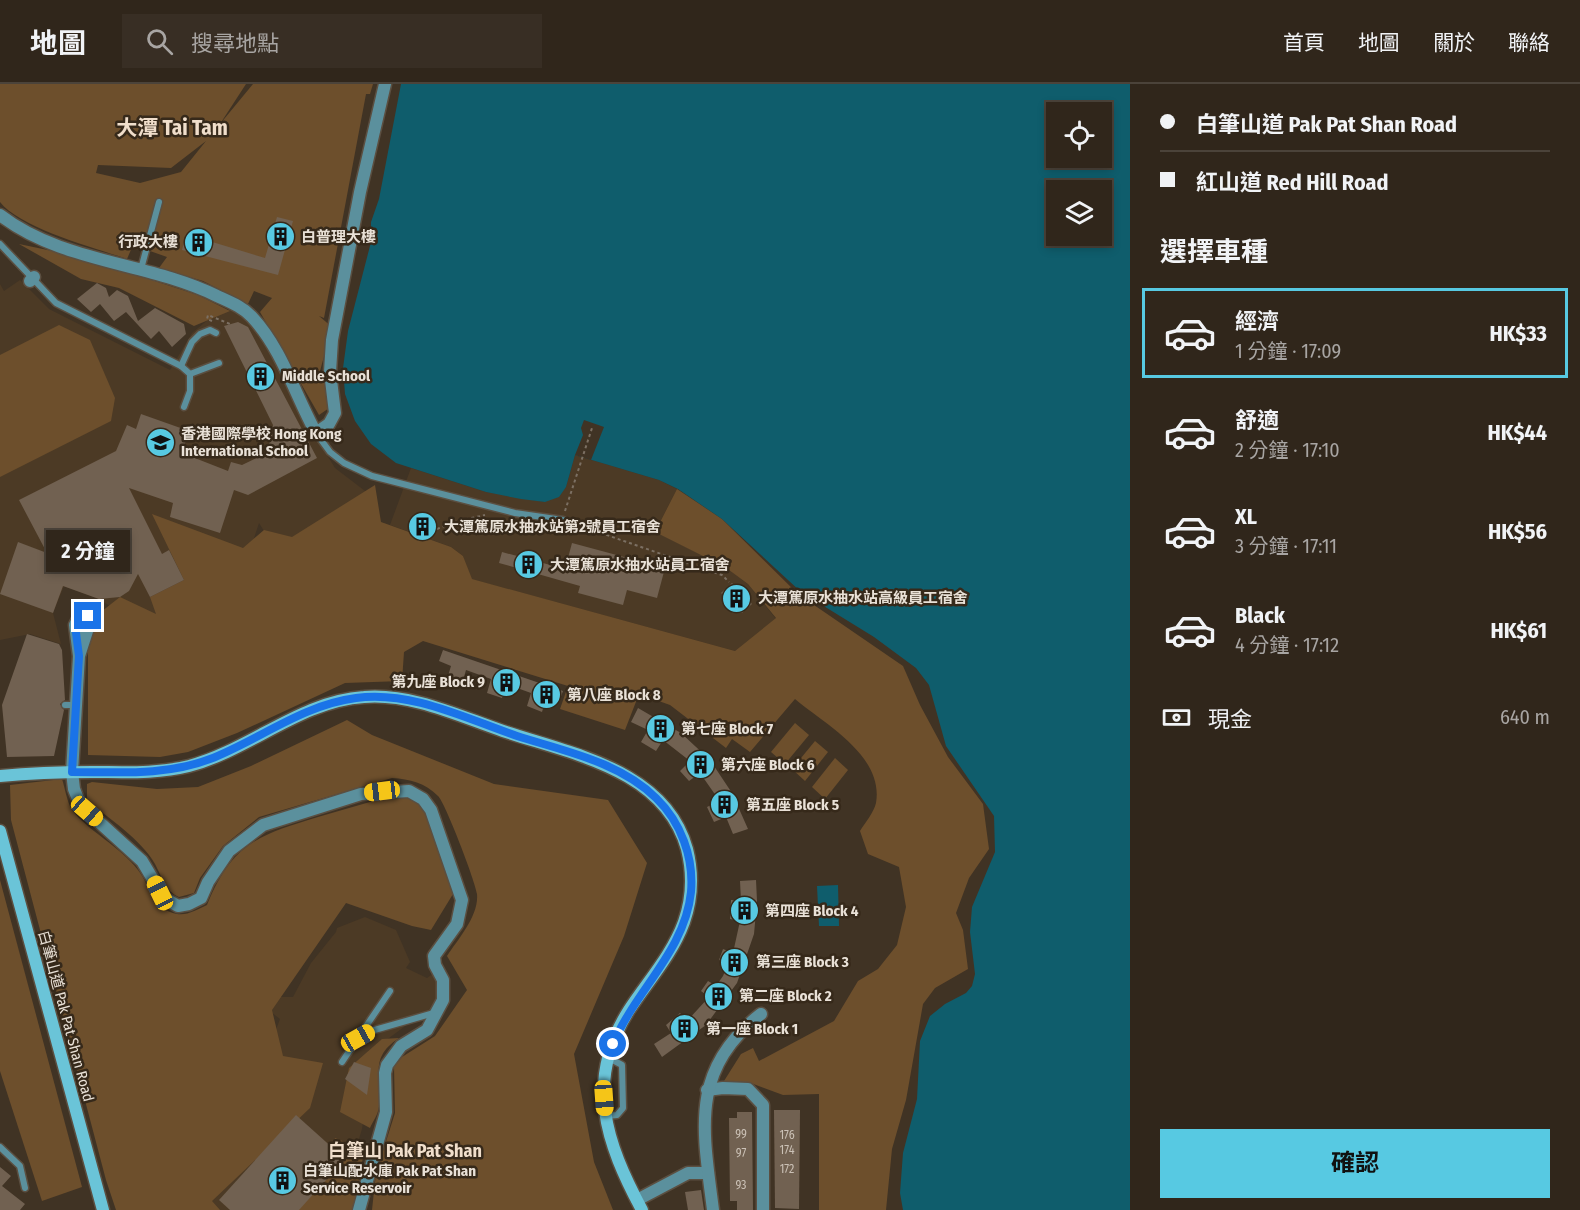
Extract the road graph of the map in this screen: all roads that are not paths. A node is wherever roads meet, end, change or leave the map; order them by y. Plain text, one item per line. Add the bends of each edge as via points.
1 (385, 84) edge
2 (159, 202) dead end
3 (0, 215) edge
4 (0, 244) edge
5 (141, 269) junction
6 (216, 333) dead end
7 (219, 363) dead end
8 (181, 366) junction
9 (190, 375) junction
10 (184, 407) dead end
11 (316, 433) junction
12 (589, 529) road end
13 (79, 656) dead end
14 (72, 772) junction
15 (0, 776) edge
16 (0, 831) edge
17 (390, 991) dead end
18 (437, 1013) junction
19 (761, 1014) dead end
20 (358, 1038) junction
21 (609, 1058) junction
22 (342, 1062) dead end
23 (707, 1090) junction
24 (605, 1116) junction
25 (0, 1147) edge
26 (708, 1173) junction
27 (25, 1188) dead end
28 (639, 1205) edge
29 (103, 1210) edge
30 (359, 1210) edge
31 (713, 1210) edge
32 (763, 1210) edge

1 - 11 street via 332,340 330,372 335,413 329,424
2 - 5 lane
3 - 5 street via 44,241
4 - 8 lane via 56,303
5 - 11 street via 200,288 235,304 252,317 286,369
6 - 8 lane via 207,331 197,336
7 - 9 lane
8 - 9 lane
9 - 10 lane
11 - 12 lane via 344,463 372,476 494,507 563,519
13 - 14 street via 70,705
14 - 15 street
14 - 18 street via 80,804 132,850 164,898 178,906 201,898 207,882 229,851 263,825 366,793 401,790 420,796 434,815 462,900 457,924 434,956 444,984 444,997
14 - 21 street via 166,770 213,758 319,707 367,696 436,708 601,764 635,780 663,805 679,830 688,854 691,892 679,934 623,1021
16 - 29 street, 白筆山道 Pak Pat Shan Road
17 - 20 lane
18 - 20 lane via 382,1027
18 - 30 street via 425,1032 396,1051 386,1069 386,1112
19 - 23 street via 721,1055
20 - 22 lane
21 - 24 street via 604,1085
21 - 24 lane via 621,1065 622,1108 617,1114
23 - 26 street via 704,1115
23 - 32 street via 748,1089 763,1105
24 - 28 street via 613,1151
25 - 27 lane via 20,1166
26 - 28 street via 688,1173
26 - 31 street

